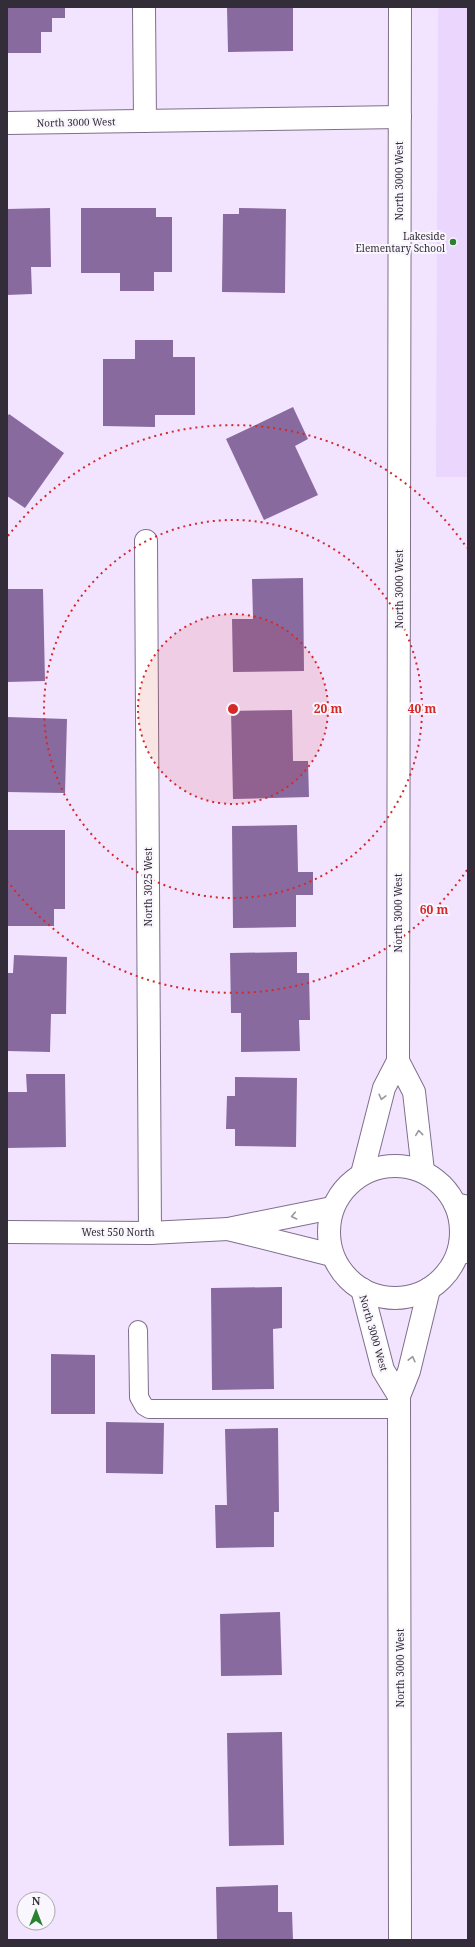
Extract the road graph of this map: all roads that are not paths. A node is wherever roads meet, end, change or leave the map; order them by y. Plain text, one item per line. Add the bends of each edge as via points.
1 (144, 7) edge
2 (400, 7) edge
3 (400, 117) junction
4 (145, 121) junction
5 (7, 123) edge
6 (146, 541) dead end
7 (398, 1061) junction
8 (423, 1171) junction
9 (362, 1174) junction
10 (462, 1206) edge
11 (332, 1208) junction
12 (228, 1229) junction
13 (7, 1232) edge
14 (150, 1233) junction
15 (463, 1253) edge
16 (332, 1255) junction
17 (362, 1289) junction
18 (429, 1289) junction
19 (138, 1330) dead end
20 (400, 1403) junction
21 (400, 1940) edge

1 - 4 main road
2 - 3 main road, North 3000 West
3 - 4 main road, North 3000 West
3 - 7 main road, North 3000 West
4 - 5 main road, North 3000 West
6 - 14 main road, North 3025 West
8 -> 7 main road, North 3000 West via 414,1092
7 -> 9 main road, North 3000 West via 384,1088
8 - 9 main road via 384,1166
8 - 10 main road via 442,1185
9 - 11 main road via 344,1188
10 - 15 main road
11 -> 12 main road, West 550 North
11 - 16 main road via 328,1232
12 - 14 main road, West 550 North
12 - 16 main road, West 550 North
13 - 14 main road, West 550 North
15 - 18 main road via 446,1274
16 - 17 main road via 344,1274
17 - 18 main road via 377,1297 407,1297
17 - 20 main road, North 3000 West via 383,1370
20 -> 18 main road, North 3000 West
19 - 20 lane via 138,1397 149,1410
20 - 21 main road, North 3000 West

